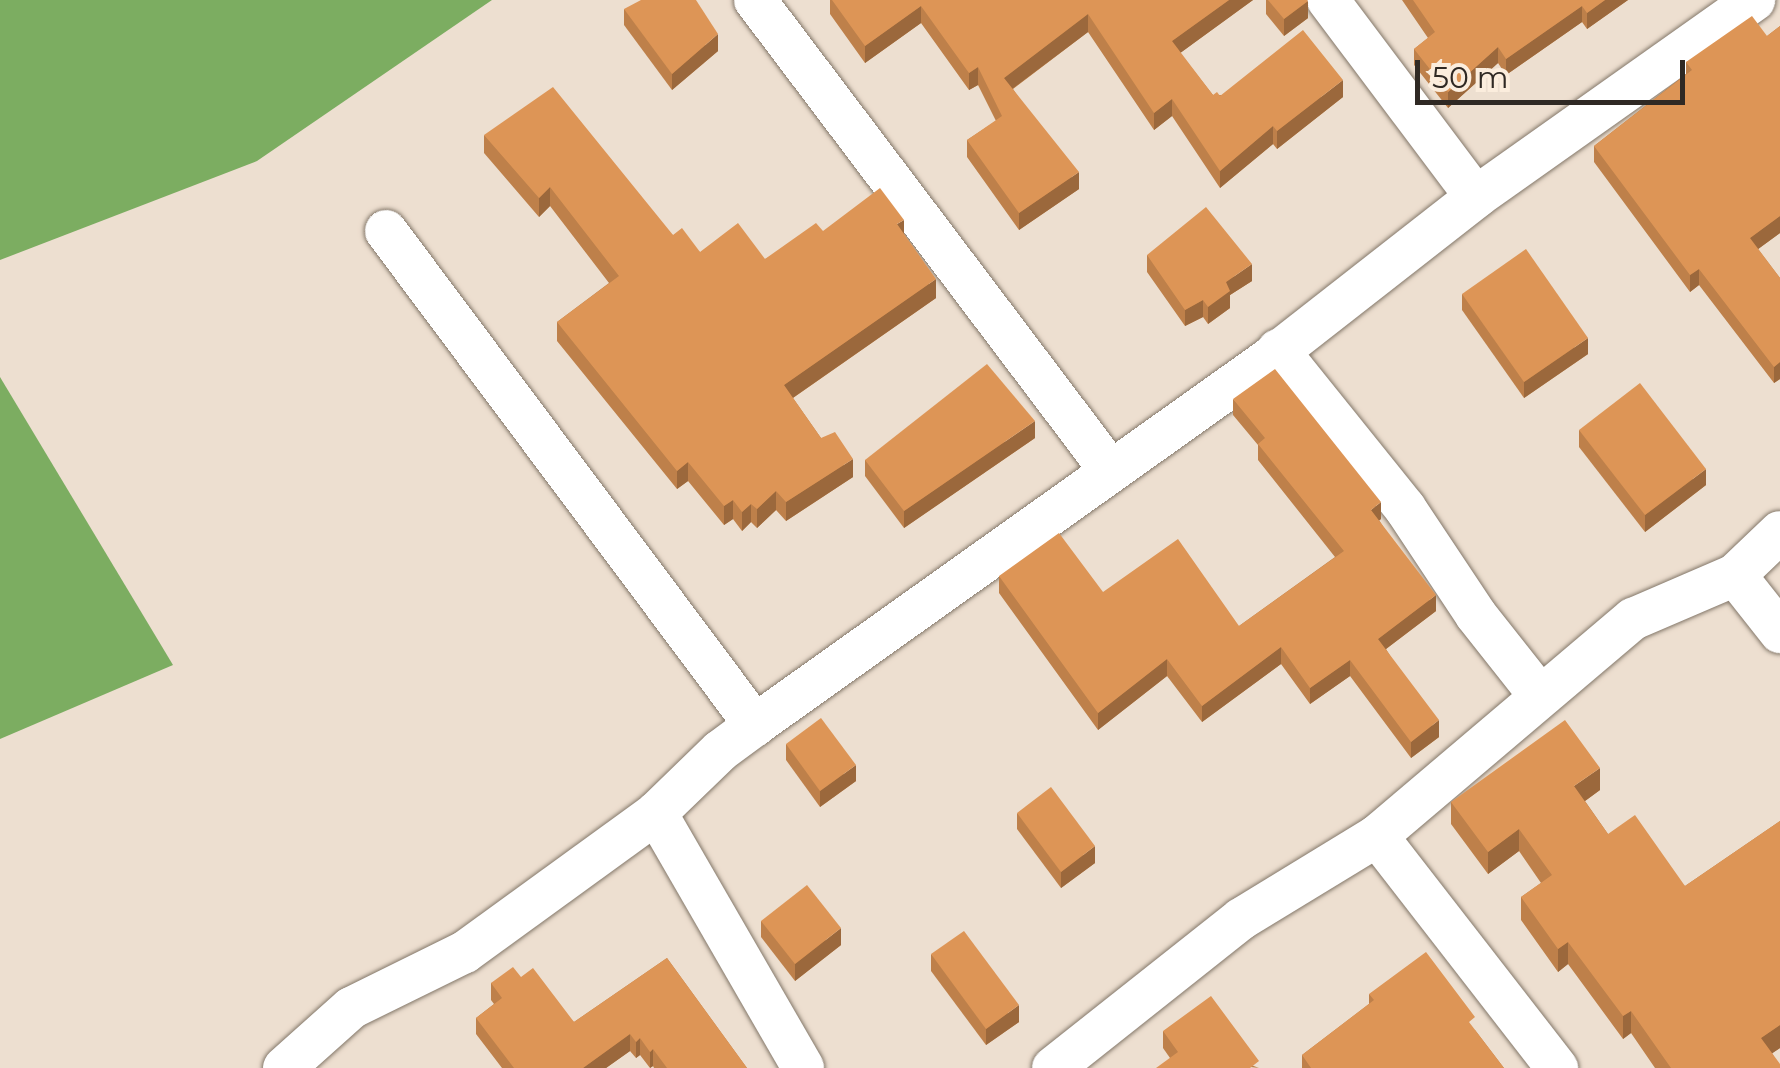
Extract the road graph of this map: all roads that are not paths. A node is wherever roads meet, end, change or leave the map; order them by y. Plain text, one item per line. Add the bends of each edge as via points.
1 (754, 0) edge
2 (1328, 0) edge
3 (1754, 0) edge
4 (1476, 197) junction
5 (386, 232) dead end
6 (1278, 350) junction
7 (1110, 470) junction
8 (1780, 532) edge
9 (1734, 575) junction
10 (1780, 632) edge
11 (1540, 696) junction
12 (754, 726) junction
13 (656, 813) junction
14 (1377, 836) junction
15 (284, 1068) edge
16 (803, 1068) edge
17 (1053, 1068) edge
18 (1557, 1068) edge

1 - 7 street
2 - 4 street
3 - 4 street
4 - 6 street
5 - 12 street
6 - 7 street
6 - 11 street via 1405,508 1476,616
7 - 12 street
8 - 9 street
9 - 10 street
9 - 11 street via 1634,619
11 - 14 street
12 - 13 street
13 - 15 street via 465,952 352,1008
13 - 16 street
14 - 17 street via 1241,919
14 - 18 street

